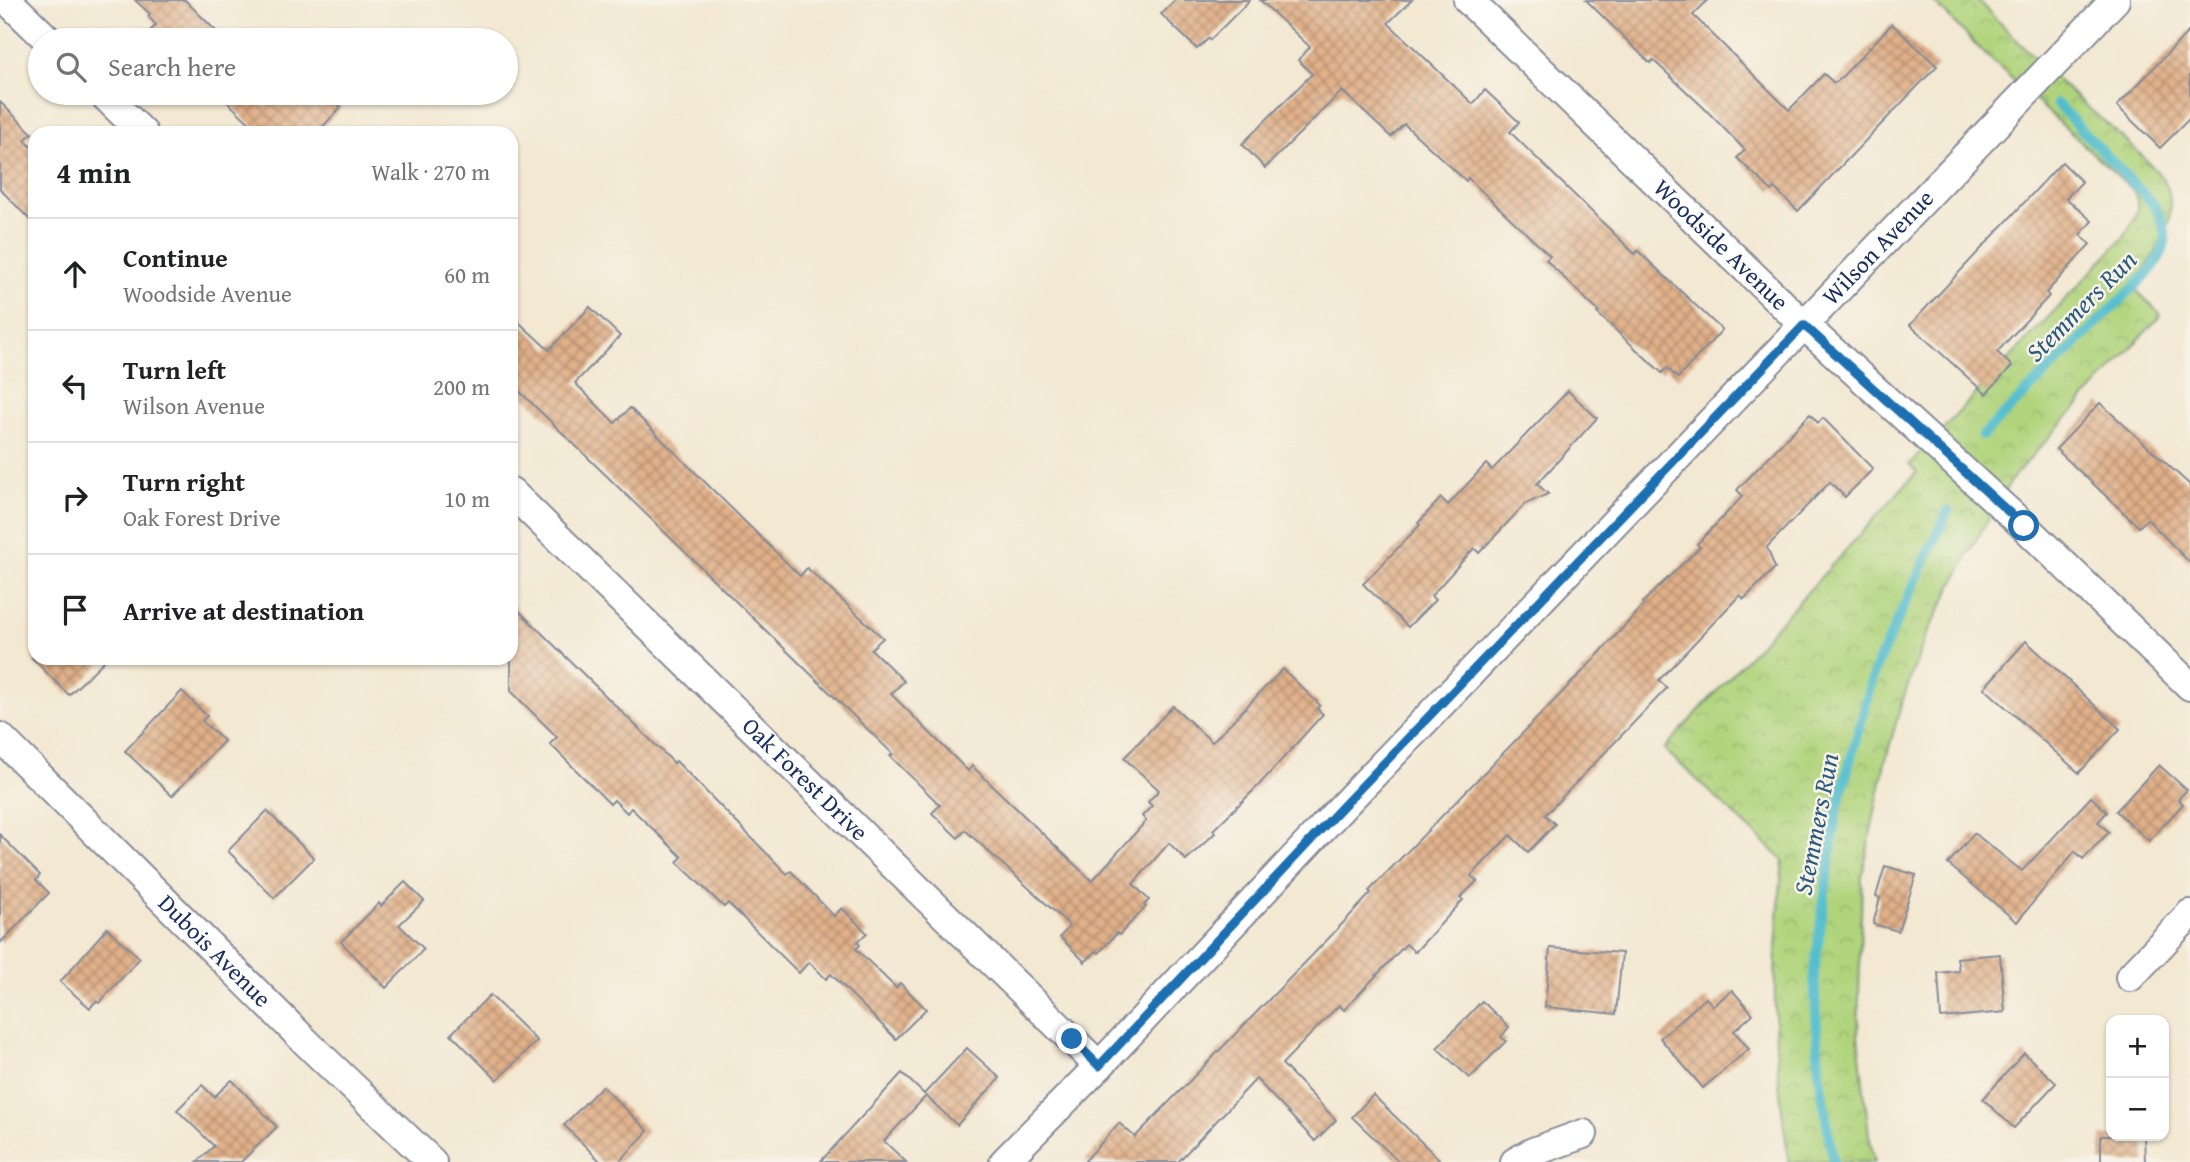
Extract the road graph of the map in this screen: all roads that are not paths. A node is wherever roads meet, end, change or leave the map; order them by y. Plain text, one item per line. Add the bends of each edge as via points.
1 (7, 0) edge
2 (1468, 0) edge
3 (2115, 0) edge
4 (36, 28) edge
5 (114, 105) edge
6 (136, 126) edge
7 (1804, 325) junction
8 (518, 499) edge
9 (2190, 686) edge
10 (0, 737) edge
11 (2190, 914) edge
12 (2130, 977) dead end
13 (1099, 1066) junction
14 (1583, 1134) dead end
15 (432, 1162) edge
16 (1004, 1162) edge
17 (1515, 1162) edge

1 - 4 street
2 - 7 street, Woodside Avenue
3 - 7 street, Wilson Avenue
5 - 6 street
7 - 9 street, Woodside Avenue
7 - 13 street, Wilson Avenue
8 - 13 street, Oak Forest Drive
10 - 15 street, Dubois Avenue
11 - 12 street
13 - 16 street, Wilson Avenue
14 - 17 street

